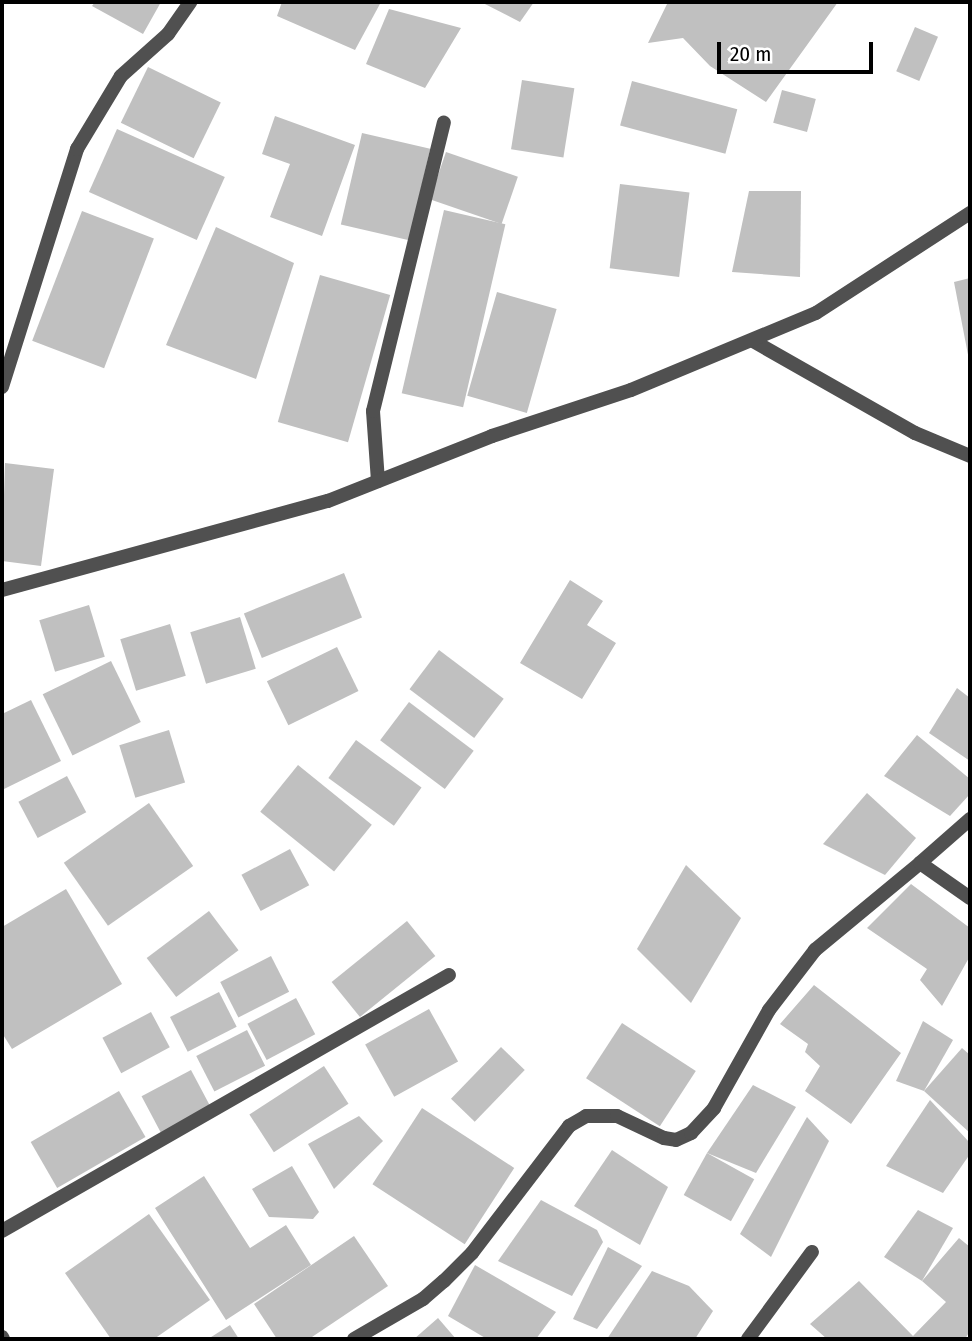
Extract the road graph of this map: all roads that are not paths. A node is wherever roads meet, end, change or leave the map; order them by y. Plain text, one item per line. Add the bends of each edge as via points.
1 (190, 2) edge
2 (444, 123) dead end
3 (970, 213) edge
4 (753, 341) junction
5 (2, 387) edge
6 (970, 456) edge
7 (377, 481) junction
8 (2, 590) edge
9 (970, 819) edge
10 (920, 863) junction
11 (970, 898) edge
12 (449, 975) dead end
13 (2, 1231) edge
14 (811, 1252) dead end
15 (354, 1339) edge
16 (748, 1339) edge

1 - 5 street via 168,34 121,76 78,149
2 - 7 street via 373,411
3 - 4 street via 816,313
4 - 6 street via 915,433
4 - 7 street
7 - 8 street via 275,516
9 - 10 street
10 - 11 street
10 - 15 street via 815,950 769,1010 714,1108 691,1133 676,1140 664,1138 617,1116 586,1116 569,1126 472,1253 423,1299
12 - 13 street
14 - 16 street

